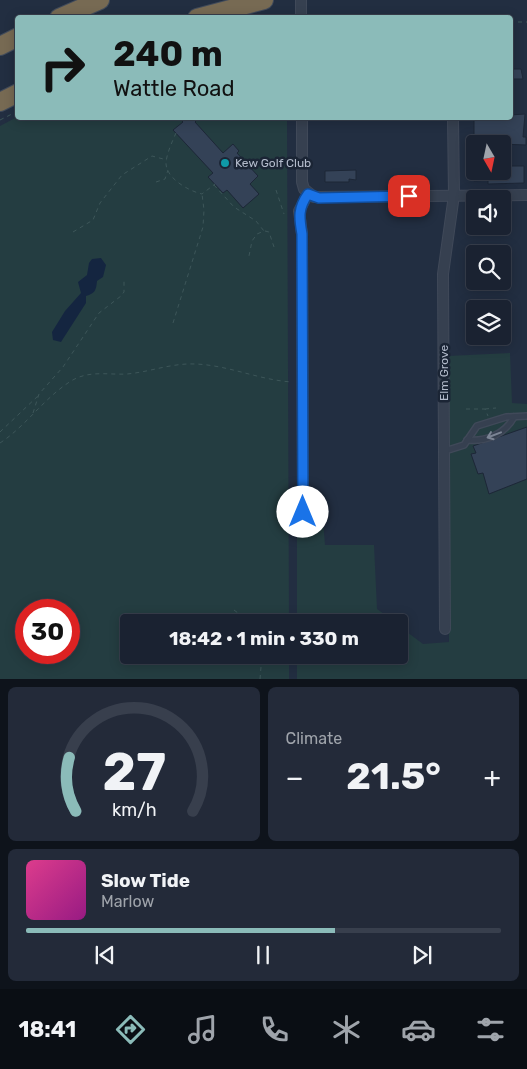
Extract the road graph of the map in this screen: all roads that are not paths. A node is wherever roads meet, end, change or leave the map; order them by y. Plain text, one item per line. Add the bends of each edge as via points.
1 (100, 0) edge
2 (264, 0) edge
3 (301, 0) edge
4 (66, 15) edge
5 (208, 15) edge
6 (301, 15) edge
7 (15, 38) edge
8 (0, 46) edge
9 (15, 94) edge
10 (0, 102) edge
11 (302, 120) edge
12 (453, 120) edge
13 (308, 194) junction
14 (454, 195) junction
15 (527, 195) edge
16 (527, 416) edge
17 (514, 417) junction
18 (467, 440) junction
19 (444, 451) junction
20 (303, 512) dead end
21 (445, 629) dead end

1 - 4 highway
2 - 5 highway
3 - 6 street
7 - 8 highway
9 - 10 highway
11 - 13 street via 302,182
12 - 14 street, Elm Grove
13 - 14 street via 319,198
13 - 20 street via 299,211 302,234
14 - 15 street
14 - 19 street, Elm Grove via 443,274
16 - 17 lane
17 - 18 lane via 477,426
17 -> 18 lane via 501,433 478,441
18 - 19 lane via 464,445
19 - 21 street, Elm Grove

